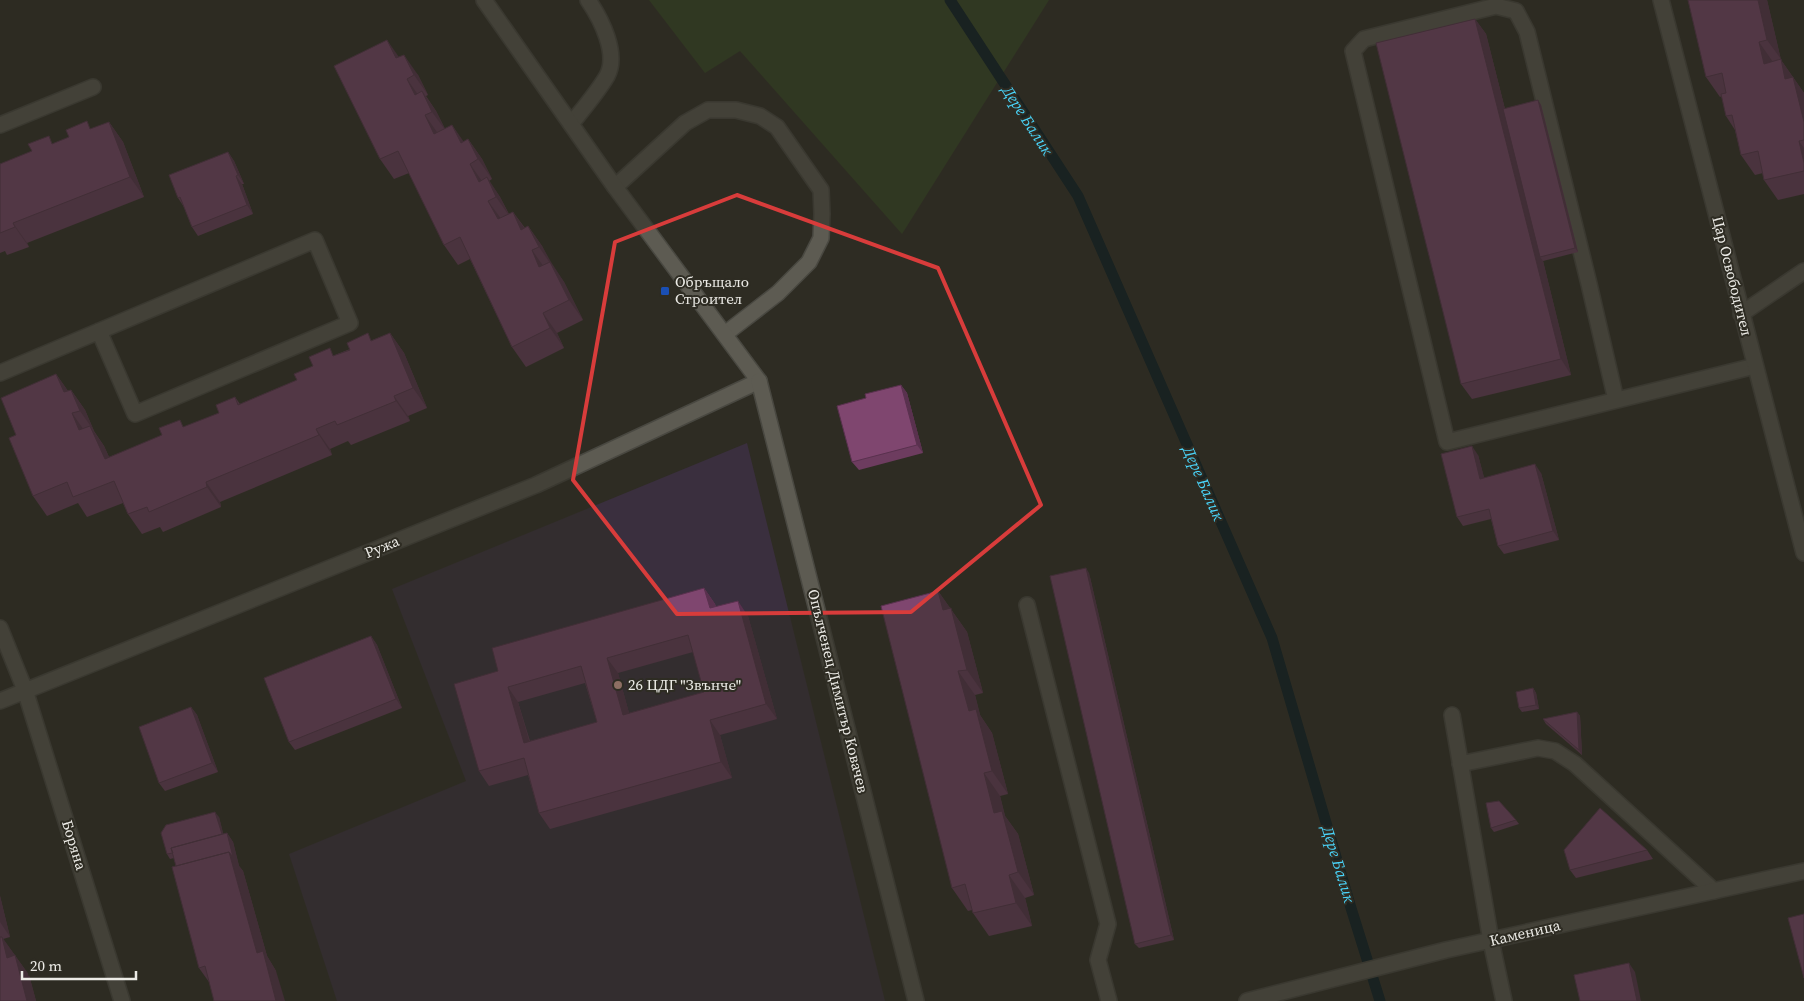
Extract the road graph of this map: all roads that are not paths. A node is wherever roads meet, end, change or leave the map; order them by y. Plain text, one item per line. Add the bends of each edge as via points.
1 (484, 0) edge
2 (588, 0) edge
3 (1661, 0) edge
4 (93, 87) dead end
5 (571, 124) junction
6 (0, 125) edge
7 (615, 187) junction
8 (1804, 272) edge
9 (1741, 314) junction
10 (99, 331) junction
11 (724, 334) junction
12 (1755, 366) junction
13 (0, 373) edge
14 (759, 381) junction
15 (1616, 400) junction
16 (1804, 553) edge
17 (1026, 605) dead end
18 (0, 628) edge
19 (25, 690) junction
20 (0, 701) edge
21 (1452, 715) dead end
22 (1460, 764) junction
23 (1804, 871) edge
24 (1714, 891) junction
25 (1491, 941) junction
26 (1283, 996) edge
27 (122, 1001) edge
28 (916, 1001) edge
29 (1109, 1001) edge
30 (1247, 1001) edge
31 (1504, 1001) edge

1 - 5 street
2 - 5 street via 599,15 611,52 608,75
3 - 9 street, Цар Освободител
4 - 6 street
5 - 7 street
7 - 11 street
7 - 11 street via 685,123 708,110 736,110 760,116 777,127 821,190 821,238 809,262 778,293
8 - 9 street
9 - 12 street, Цар Освободител
10 - 10 street via 135,414 350,323 315,240
10 - 13 street
11 - 14 street
12 - 15 street
12 - 16 street, Цар Освободител
14 - 19 street, Ружа via 536,485
14 - 28 street, Опълченец Димитър Ковачев
15 - 15 street via 1527,32 1516,11 1496,6 1364,39 1353,51 1447,442
17 - 29 street via 1108,924 1098,960
18 - 19 street, Боряна
19 - 20 street, Ружа
19 - 27 street, Боряна
21 - 22 street
22 - 24 street via 1538,748 1555,751 1575,764
22 - 25 street
23 - 24 street, Каменица
24 - 25 street, Каменица
25 - 26 street, Каменица via 1300,988
25 - 31 street
26 - 30 street, Каменица

